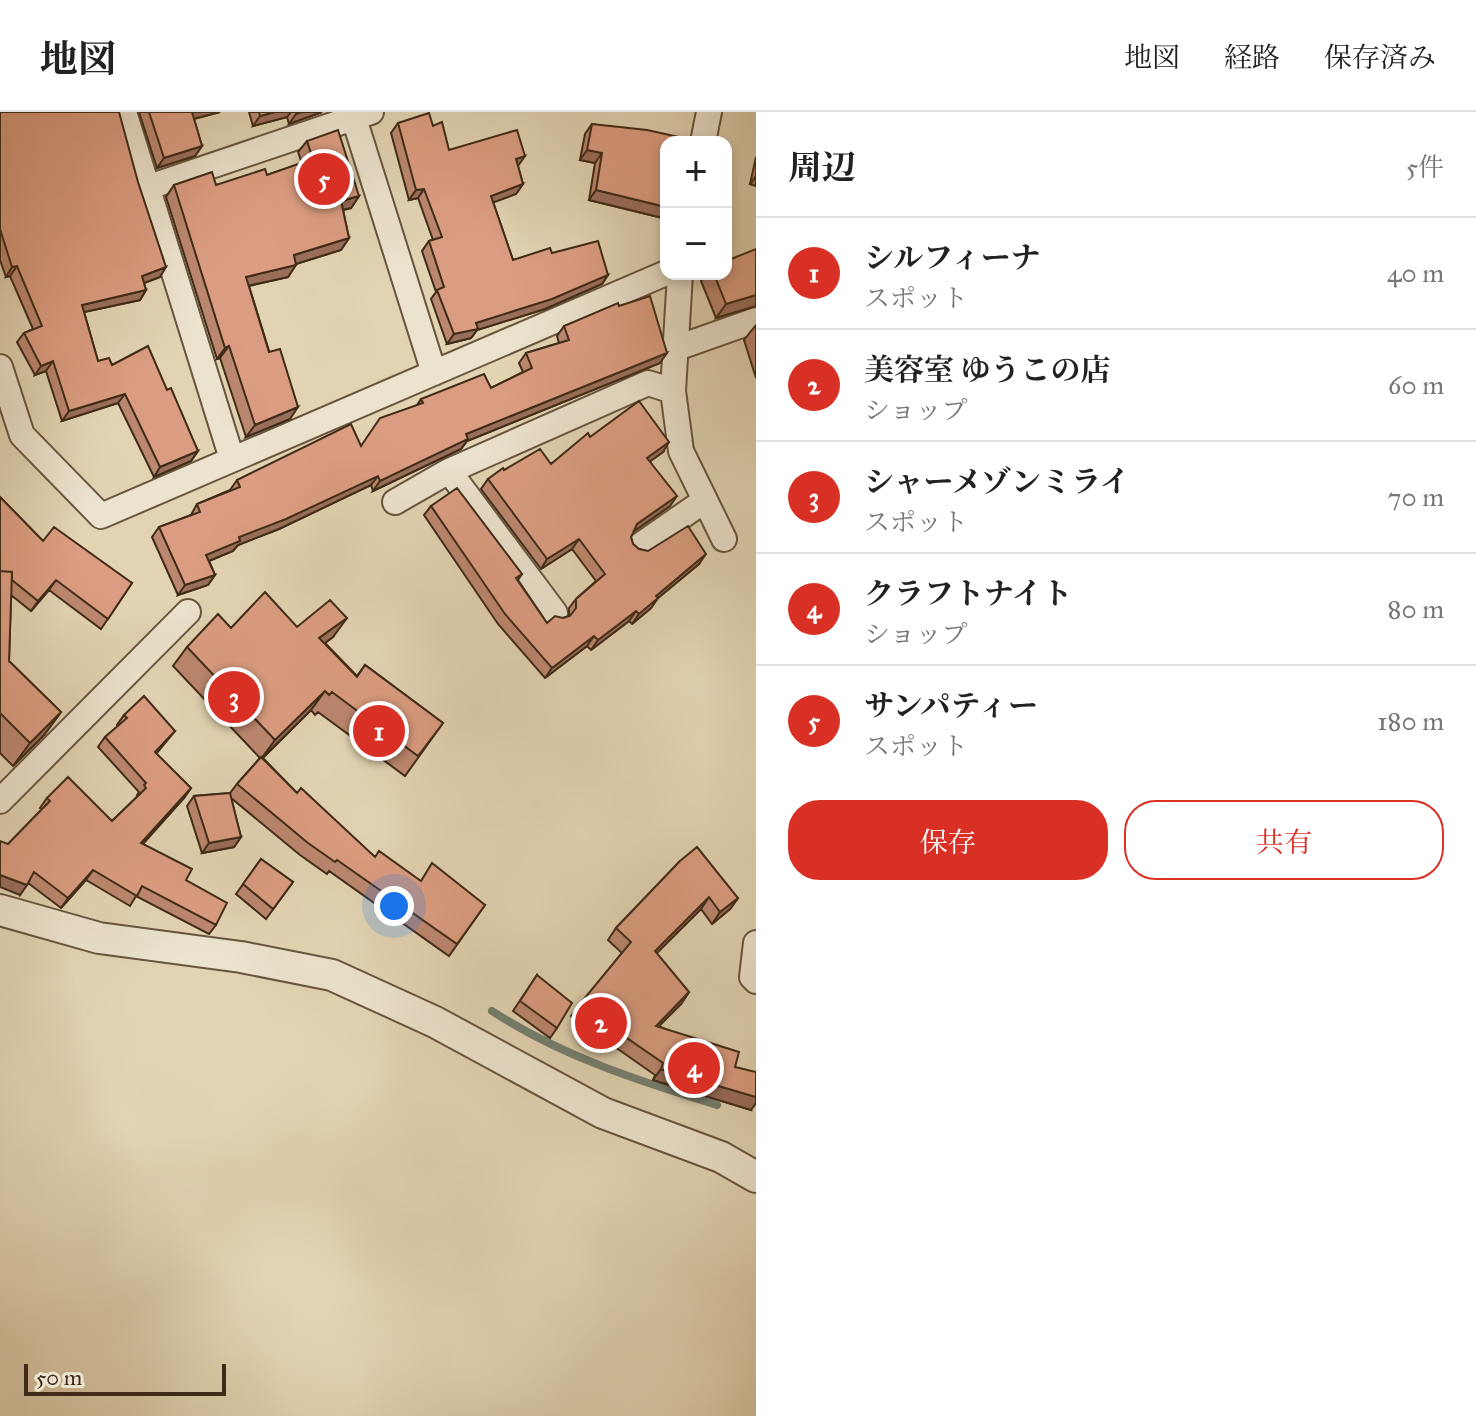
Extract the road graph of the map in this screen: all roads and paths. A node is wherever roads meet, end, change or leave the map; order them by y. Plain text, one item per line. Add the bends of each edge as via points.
1 (124, 112) edge
2 (709, 112) edge
3 (359, 114) edge
4 (704, 136) edge
5 (146, 188) junction
6 (660, 276) edge
7 (680, 280) edge
8 (756, 320) edge
9 (674, 349) junction
10 (0, 367) edge
11 (434, 373) junction
12 (673, 391) junction
13 (11, 440) edge
14 (232, 459) junction
15 (449, 471) junction
16 (704, 501) junction
17 (395, 502) dead end
18 (724, 539) dead end
19 (639, 546) edge
20 (550, 596) dead end
21 (188, 612) dead end
22 (0, 801) edge
23 (0, 910) edge
24 (756, 943) edge
25 (756, 981) edge
26 (756, 1177) edge

1 - 5 street
2 - 4 street
3 - 5 street
3 - 11 street
5 - 14 street
6 - 11 street
7 - 9 street
8 - 9 street
9 - 12 street
10 - 13 street
11 - 14 street
12 - 15 street via 648,383
12 - 16 street via 681,451
13 - 14 street via 101,516
15 - 17 street
15 - 20 street
16 - 18 street
16 - 19 street
21 - 22 street
23 - 26 street via 99,938 332,975 435,1022 603,1113 721,1157
24 - 25 street

